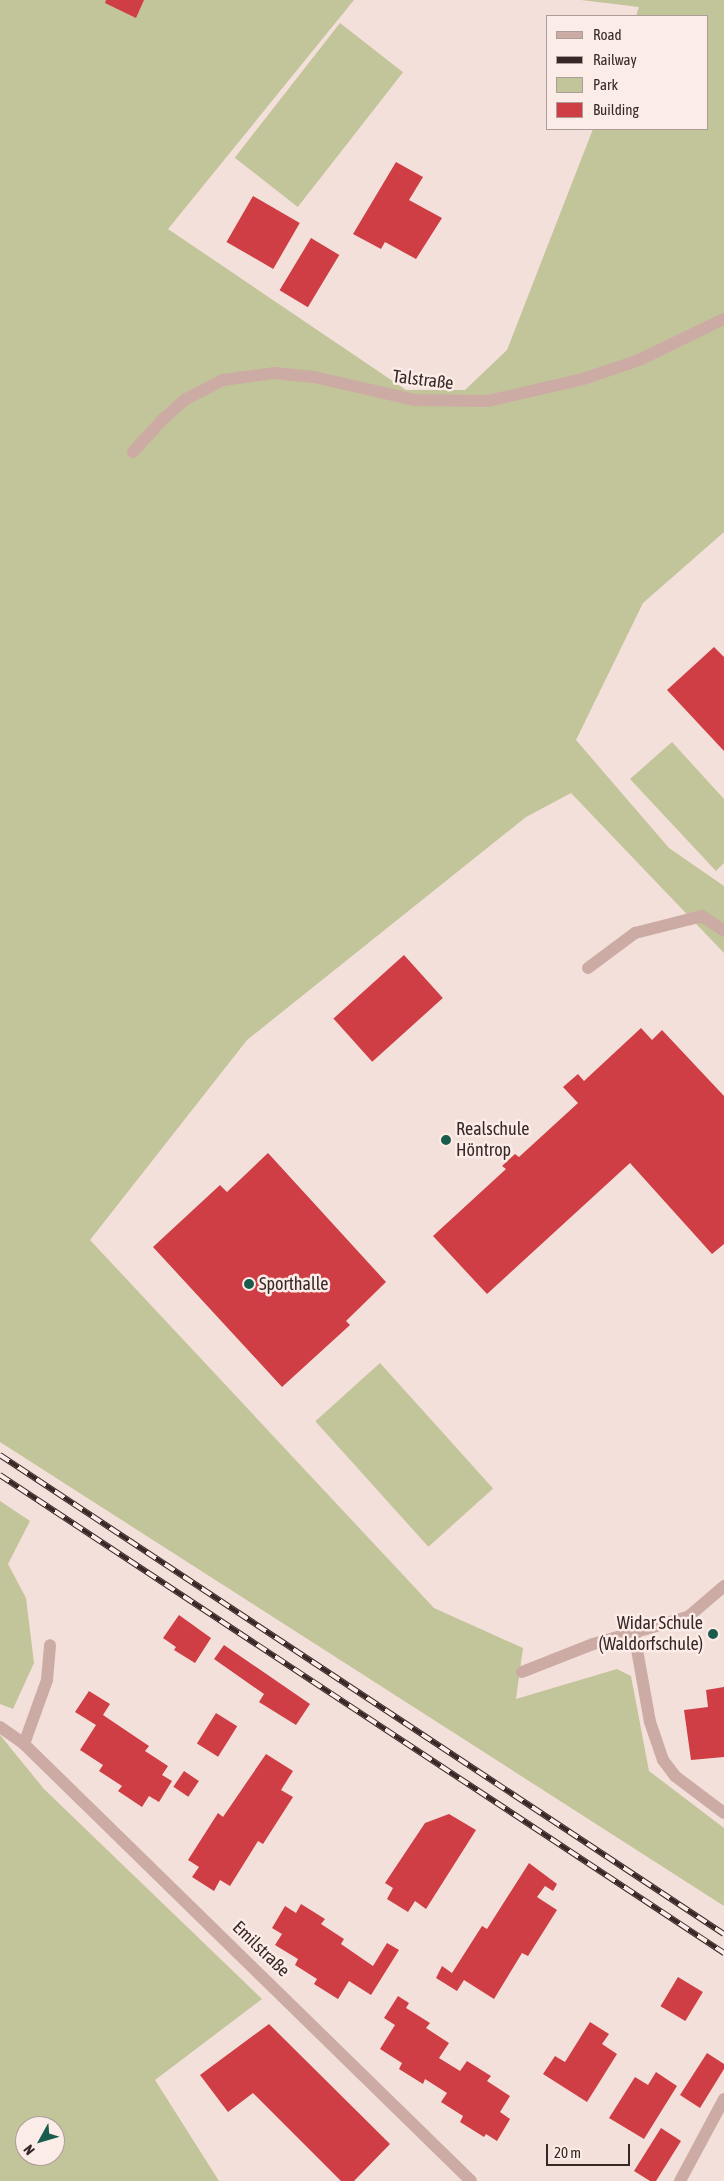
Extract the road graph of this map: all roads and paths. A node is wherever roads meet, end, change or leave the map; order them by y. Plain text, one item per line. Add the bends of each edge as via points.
1 (724, 319) edge
2 (133, 452) dead end
3 (724, 931) edge
4 (588, 968) dead end
5 (724, 1586) edge
6 (634, 1633) junction
7 (50, 1645) dead end
8 (522, 1672) dead end
9 (0, 1727) edge
10 (24, 1744) junction
11 (724, 1813) edge
12 (724, 2099) edge
13 (471, 2181) edge
14 (680, 2181) edge

1 - 2 street, Talstraße via 639,360 583,379 488,401 415,400 314,376 274,372 223,380 186,399 163,418
3 - 4 street via 702,916 635,933
5 - 6 street via 688,1617
6 - 8 street via 593,1644
6 - 11 street via 650,1722 663,1760 675,1776
7 - 10 street via 47,1680
9 - 10 street, Emilstraße
10 - 13 street, Emilstraße
12 - 14 street

